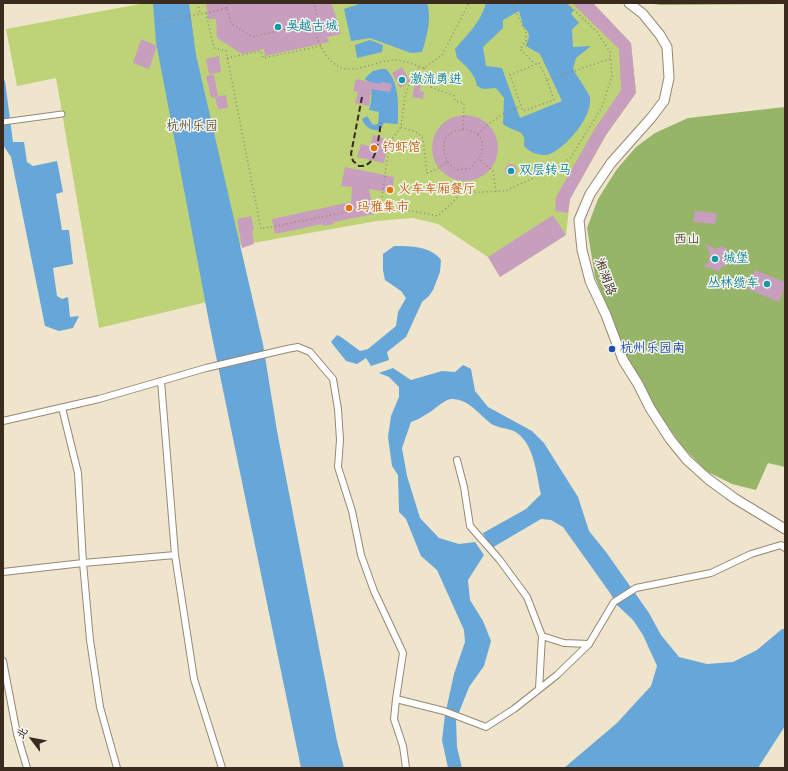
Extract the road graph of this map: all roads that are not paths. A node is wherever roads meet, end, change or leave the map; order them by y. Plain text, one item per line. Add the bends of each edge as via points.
1 (629, 3) edge
2 (62, 114) dead end
3 (3, 122) edge
4 (161, 381) junction
5 (62, 408) junction
6 (3, 421) edge
7 (457, 460) dead end
8 (785, 529) edge
9 (785, 548) edge
10 (175, 555) junction
11 (83, 563) junction
12 (3, 572) edge
13 (542, 636) junction
14 (589, 644) junction
15 (3, 661) edge
16 (539, 689) junction
17 (396, 699) junction
18 (27, 768) edge
19 (117, 768) edge
20 (222, 768) edge
21 (406, 768) edge

1 - 8 main road, 湘湖路 via 643,14 667,46 669,78 664,100 611,162 590,194 579,220 582,250 590,281 623,360 670,439 687,460 708,479
2 - 3 street
4 - 5 street
4 - 10 street
4 - 17 street via 298,347 310,352 333,379 340,440 338,467 352,511 361,555 374,591 403,652
5 - 6 street
5 - 11 street via 78,473
7 - 13 street via 470,526 527,597
9 - 14 street via 781,545 751,554 711,573 636,588 614,602
10 - 11 street
10 - 20 street via 194,679
11 - 12 street
11 - 19 street via 90,640 100,707
13 - 14 street via 564,643
13 - 16 street
14 - 16 street
15 - 18 street via 17,734
16 - 17 street via 486,727
17 - 21 street via 394,719 403,746

